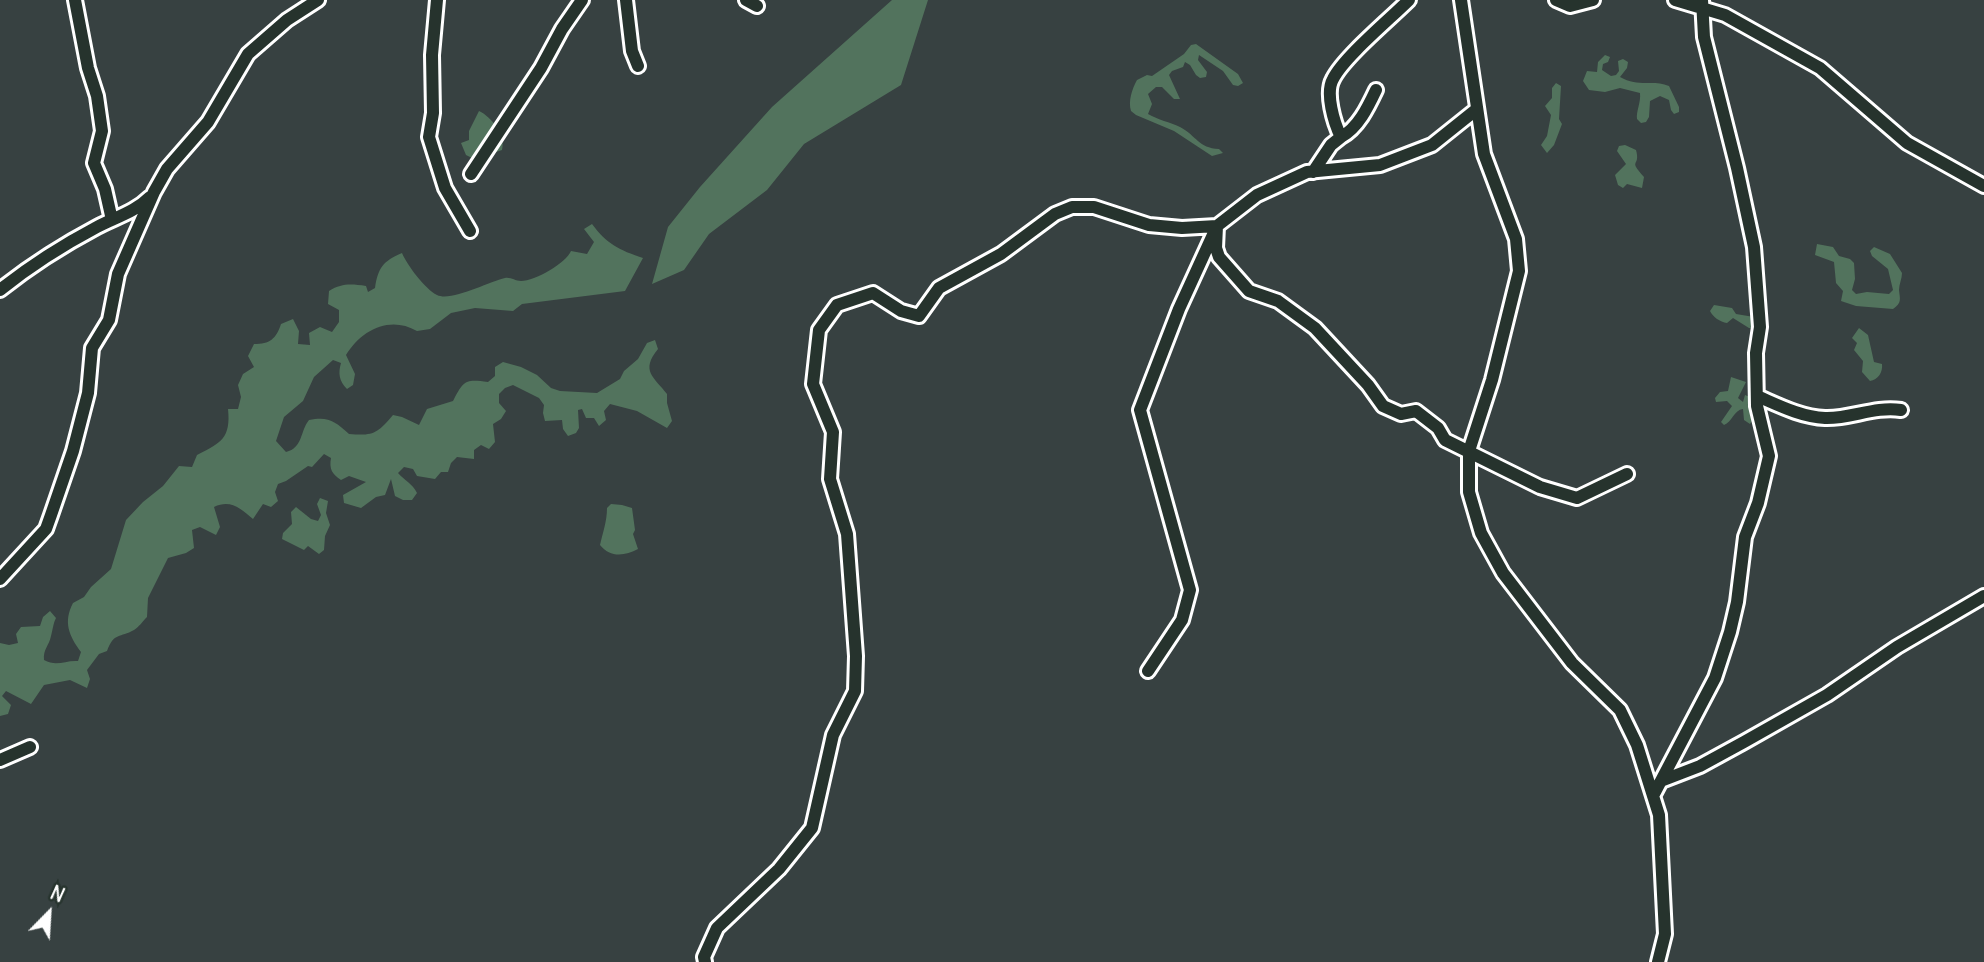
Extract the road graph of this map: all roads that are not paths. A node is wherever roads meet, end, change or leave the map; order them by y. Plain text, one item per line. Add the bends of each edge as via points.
1 (75, 0) edge
2 (318, 0) edge
3 (436, 0) edge
4 (582, 0) edge
5 (626, 0) edge
6 (1409, 0) edge
7 (1461, 0) edge
8 (1556, 0) edge
9 (1593, 0) edge
10 (1675, 0) edge
11 (1702, 4) edge
12 (638, 66) dead end
13 (1376, 90) dead end
14 (1477, 109) junction
15 (1341, 137) junction
16 (1313, 172) junction
17 (471, 174) dead end
18 (1984, 186) edge
19 (154, 192) junction
20 (112, 220) junction
21 (1217, 226) junction
22 (470, 231) dead end
23 (0, 290) edge
24 (1757, 396) junction
25 (1900, 411) dead end
26 (1469, 451) junction
27 (1627, 474) dead end
28 (0, 579) edge
29 (1984, 596) edge
30 (1148, 671) dead end
31 (30, 747) dead end
32 (0, 760) edge
33 (1661, 781) junction
34 (1653, 796) junction
35 (705, 962) edge
36 (1658, 962) edge

1 - 20 street via 102,131 94,163
2 - 19 street via 248,54 208,122 167,169
3 - 22 street via 429,137 445,188
4 - 17 street
5 - 12 street
6 - 15 street via 1332,80 1331,98
7 - 14 street
8 - 9 street via 1570,6
10 - 11 street
11 - 18 street via 1820,68 1907,143
11 - 24 street via 1704,37 1754,247 1760,327
13 - 15 street via 1349,133
14 - 16 street via 1432,145 1380,165
14 - 26 street via 1484,154 1516,239 1519,271
15 - 16 street
16 - 21 street via 1257,195
19 - 20 street via 138,207
19 - 28 street via 118,274 109,320 92,348 88,393 74,451 46,529
20 - 23 street via 61,247
21 - 26 street via 1219,257 1249,291 1278,301 1315,328 1383,406 1401,414 1416,411 1438,428 1445,440
21 - 30 street via 1140,410 1190,590 1182,620
21 - 35 street via 1149,225 1094,207 1072,207 939,288 919,316 901,311 873,293 837,304 825,321 819,330 813,384 833,432 830,479 847,534 855,691 833,735 812,828 779,869 717,929
24 - 25 street via 1794,412 1825,418 1880,409
24 - 33 street via 1768,460 1745,537 1730,632 1715,678
26 - 27 street via 1540,487 1577,498
26 - 34 street via 1469,492 1480,533 1503,573 1572,663 1620,710
29 - 33 street via 1827,695 1700,766
31 - 32 street
33 - 34 street
34 - 36 street via 1659,815 1665,934

